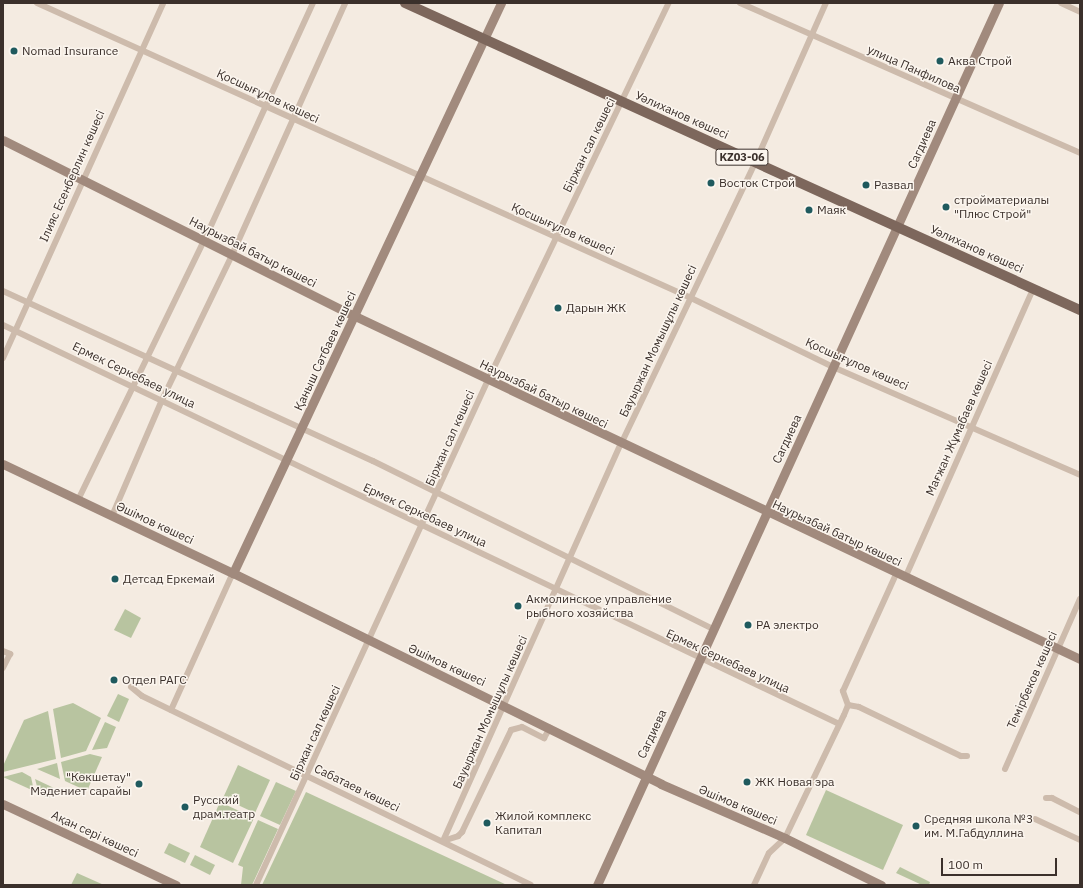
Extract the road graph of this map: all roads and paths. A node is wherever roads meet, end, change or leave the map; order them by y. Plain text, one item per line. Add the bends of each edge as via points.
1 (37, 3) edge
2 (163, 3) edge
3 (313, 3) edge
4 (345, 3) edge
5 (405, 3) edge
6 (501, 3) edge
7 (669, 3) edge
8 (740, 3) edge
9 (826, 3) edge
10 (999, 3) edge
11 (1061, 3) edge
12 (1080, 12) edge
13 (812, 35) junction
14 (484, 40) junction
15 (142, 50) junction
16 (955, 99) junction
17 (621, 102) junction
18 (266, 107) junction
19 (294, 120) junction
20 (3, 140) edge
21 (1080, 153) edge
22 (755, 163) junction
23 (420, 178) junction
24 (82, 180) junction
25 (897, 227) junction
26 (557, 238) junction
27 (204, 241) junction
28 (232, 255) junction
29 (1033, 289) junction
30 (3, 291) edge
31 (691, 298) junction
32 (27, 303) junction
33 (1080, 310) edge
34 (354, 316) junction
35 (3, 325) edge
36 (15, 330) junction
37 (3, 358) edge
38 (147, 359) junction
39 (833, 366) junction
40 (175, 372) junction
41 (488, 380) junction
42 (134, 387) junction
43 (162, 400) junction
44 (970, 427) junction
45 (301, 430) junction
46 (621, 444) junction
47 (286, 462) junction
48 (3, 464) edge
49 (1080, 475) edge
50 (437, 494) junction
51 (78, 500) junction
52 (766, 513) junction
53 (112, 516) junction
54 (422, 526) junction
55 (570, 561) junction
56 (233, 573) junction
57 (896, 574) junction
58 (906, 578) junction
59 (556, 590) junction
60 (1080, 599) edge
61 (713, 629) junction
62 (369, 641) junction
63 (1058, 649) junction
64 (3, 651) edge
65 (700, 659) junction
66 (1080, 659) edge
67 (3, 668) edge
68 (131, 687) dead end
69 (848, 705) junction
70 (505, 706) junction
71 (171, 710) junction
72 (839, 724) junction
73 (550, 728) junction
74 (967, 756) dead end
75 (1005, 769) dead end
76 (307, 776) junction
77 (645, 777) junction
78 (1046, 798) dead end
79 (3, 804) edge
80 (1080, 812) edge
81 (1035, 819) dead end
82 (785, 838) junction
83 (1080, 840) edge
84 (443, 841) junction
85 (176, 885) edge
86 (256, 885) edge
87 (531, 885) edge
88 (597, 885) edge
89 (754, 885) edge
90 (881, 885) edge

1 - 15 street, Қосшығұлов көшесі
2 - 15 street, Ілияс Есенберлин көшесі
3 - 18 street
4 - 19 street
5 - 14 main road, Уәлиханов көшесі / KZ03-06
6 - 14 street, Қаныш Сәтбаев көшесі
7 - 17 street, Біржан сал көшесі
8 - 13 street, улица Панфилова
9 - 13 street, Бауыржан Момышұлы көшесі
10 - 16 street, Сагдиева
11 - 12 street
13 - 16 street, улица Панфилова
13 - 22 street, Бауыржан Момышұлы көшесі
14 - 17 main road, Уәлиханов көшесі / KZ03-06
14 - 23 street, Қаныш Сәтбаев көшесі
15 - 18 street, Қосшығұлов көшесі
15 - 24 street, Ілияс Есенберлин көшесі
16 - 21 street, улица Панфилова
16 - 25 street, Сагдиева
17 - 22 main road, Уәлиханов көшесі / KZ03-06
17 - 26 street, Біржан сал көшесі
18 - 19 street, Қосшығұлов көшесі
18 - 27 street
19 - 23 street, Қосшығұлов көшесі
19 - 28 street
20 - 24 street, Наурызбай батыр көшесі
22 - 25 main road, Уәлиханов көшесі / KZ03-06
22 - 31 street, Бауыржан Момышұлы көшесі
23 - 26 street, Қосшығұлов көшесі
23 - 34 street, Қаныш Сәтбаев көшесі
24 - 27 street, Наурызбай батыр көшесі
24 - 32 street, Ілияс Есенберлин көшесі
25 - 29 main road, Уәлиханов көшесі / KZ03-06
25 - 39 street, Сагдиева
26 - 31 street, Қосшығұлов көшесі
26 - 41 street, Біржан сал көшесі
27 - 28 street, Наурызбай батыр көшесі
27 - 38 street
28 - 34 street, Наурызбай батыр көшесі
28 - 40 street
29 - 33 main road, Уәлиханов көшесі / KZ03-06
29 - 44 street, Мағжан Жұмабаев көшесі
30 - 32 street, Ермек Серкебаев улица
31 - 39 street, Қосшығұлов көшесі
31 - 46 street, Бауыржан Момышұлы көшесі
32 - 36 street, Ілияс Есенберлин көшесі
32 - 38 street, Ермек Серкебаев улица
34 - 41 street, Наурызбай батыр көшесі
34 - 45 street, Қаныш Сәтбаев көшесі
35 - 36 street, Ермек Серкебаев улица
36 - 37 street, Ілияс Есенберлин көшесі
36 - 42 street, Ермек Серкебаев улица
38 - 40 street, Ермек Серкебаев улица
38 - 42 street
39 - 44 street, Қосшығұлов көшесі
39 - 52 street, Сагдиева
40 - 43 street
40 - 45 street, Ермек Серкебаев улица
41 - 46 street, Наурызбай батыр көшесі
41 - 50 street, Біржан сал көшесі
42 - 43 street, Ермек Серкебаев улица
42 - 51 street
43 - 47 street, Ермек Серкебаев улица
43 - 53 street
44 - 49 street, Қосшығұлов көшесі
44 - 58 street, Мағжан Жұмабаев көшесі
45 - 47 street, Қаныш Сәтбаев көшесі
45 - 50 street, Ермек Серкебаев улица via 373,461
46 - 52 street, Наурызбай батыр көшесі
46 - 55 street, Бауыржан Момышұлы көшесі
47 - 54 street, Ермек Серкебаев улица
47 - 56 street, Қаныш Сәтбаев көшесі
48 - 51 street, Әшімов көшесі
50 - 54 street, Біржан сал көшесі
50 - 55 street, Ермек Серкебаев улица
51 - 53 street, Әшімов көшесі
52 - 57 street, Наурызбай батыр көшесі
52 - 61 street, Сагдиева
53 - 56 street, Әшімов көшесі
54 - 59 street, Ермек Серкебаев улица
54 - 62 street, Біржан сал көшесі
55 - 59 street, Бауыржан Момышұлы көшесі
55 - 61 street, Ермек Серкебаев улица
56 - 62 street, Әшімов көшесі
56 - 71 street, Қаныш Сәтбаев көшесі
57 - 58 street, Наурызбай батыр көшесі
57 - 69 street via 843,691
58 - 63 street, Наурызбай батыр көшесі
59 - 65 street, Ермек Серкебаев улица
59 - 70 street, Бауыржан Момышұлы көшесі
60 - 63 street, Темірбеков көшесі
61 - 65 street, Сагдиева
62 - 70 street, Әшімов көшесі
62 - 76 street, Біржан сал көшесі
63 - 66 street, Наурызбай батыр көшесі
63 - 75 street, Темірбеков көшесі
64 - 67 street via 10,654
65 - 72 street, Ермек Серкебаев улица
65 - 77 street, Сагдиева
68 - 71 street, Сабатаев көшесі
69 - 72 street
69 - 74 street via 961,756
70 - 73 street, Әшімов көшесі
70 - 84 street, Бауыржан Момышұлы көшесі
71 - 76 street, Сабатаев көшесі
72 - 82 street
73 - 77 street, Әшімов көшесі
73 - 84 street via 544,738 522,727 511,730 462,832
76 - 84 street, Сабатаев көшесі
76 - 86 street, Біржан сал көшесі
77 - 82 street, Әшімов көшесі
77 - 88 street, Сагдиева
78 - 80 street via 1052,798
79 - 85 street, Ақан сері көшесі
81 - 83 street
82 - 89 street via 770,853
82 - 90 street, Әшімов көшесі
84 - 87 street, Сабатаев көшесі

